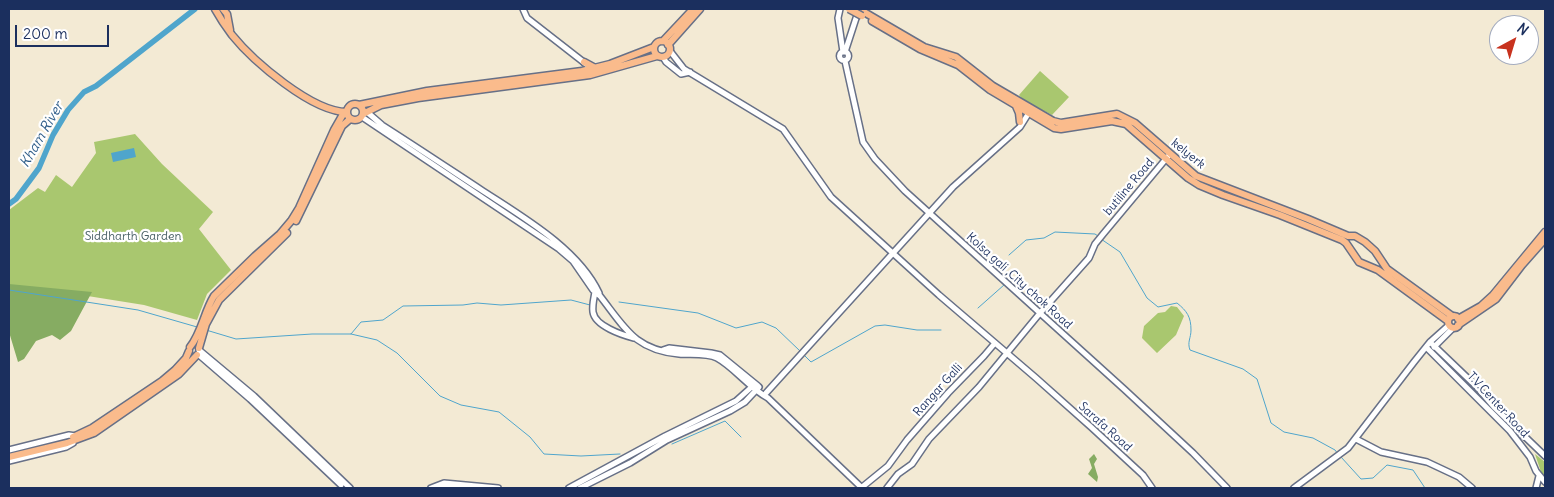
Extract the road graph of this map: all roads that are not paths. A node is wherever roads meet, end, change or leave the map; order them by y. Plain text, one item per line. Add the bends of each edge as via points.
1 (215, 9) edge
2 (223, 9) edge
3 (523, 9) edge
4 (693, 9) edge
5 (700, 9) edge
6 (840, 9) edge
7 (849, 9) edge
8 (858, 9) edge
9 (231, 34) junction
10 (667, 46) junction
11 (654, 47) junction
12 (844, 52) junction
13 (660, 57) junction
14 (584, 69) junction
15 (690, 72) junction
16 (987, 84) junction
17 (360, 105) junction
18 (1015, 105) junction
19 (328, 108) junction
20 (1028, 110) junction
21 (348, 112) junction
22 (364, 114) junction
23 (1035, 117) junction
24 (1021, 122) junction
25 (335, 127) junction
26 (1168, 157) junction
27 (929, 214) junction
28 (1319, 227) junction
29 (1545, 232) edge
30 (1545, 239) edge
31 (892, 253) junction
32 (598, 294) junction
33 (1040, 313) junction
34 (1453, 322) junction
35 (204, 323) junction
36 (634, 338) junction
37 (199, 339) junction
38 (995, 343) junction
39 (1430, 347) junction
40 (190, 349) junction
41 (198, 352) junction
42 (1006, 353) junction
43 (756, 387) junction
44 (767, 396) junction
45 (1481, 397) junction
46 (77, 438) junction
47 (1356, 439) junction
48 (66, 441) junction
49 (9, 451) edge
50 (1545, 456) edge
51 (9, 457) edge
52 (9, 461) edge
53 (888, 466) junction
54 (898, 474) junction
55 (1539, 476) junction
56 (1545, 482) edge
57 (345, 488) edge
58 (350, 488) edge
59 (431, 488) edge
60 (442, 488) edge
61 (462, 488) edge
62 (498, 488) edge
63 (569, 488) edge
64 (580, 488) edge
65 (862, 488) edge
66 (887, 488) edge
67 (1152, 488) edge
68 (1227, 488) edge
69 (1294, 488) edge
70 (1472, 488) edge
71 (1536, 488) edge

1 - 9 main road
2 - 9 main road
3 - 14 street via 528,18
4 - 10 main road
5 - 10 main road
6 - 12 street via 838,18
7 - 16 main road, bridge via 920,49 958,65
8 - 12 street
8 - 16 main road, kelyerk via 927,48 956,57
9 - 19 main road via 280,80
10 - 11 main road via 657,42
10 - 13 main road via 667,55
10 - 15 street via 684,69
11 - 13 main road via 654,52
11 - 14 main road
12 - 27 street, Kolsa gali ,City chok Road via 840,58 845,60 862,142 874,159
13 - 14 main road
13 - 15 street via 681,74
14 - 17 main road via 428,91
14 - 22 main road via 381,105
15 - 31 street, Sarafa Road via 783,129 831,197
16 - 18 main road
16 - 20 main road, kelyerk
17 - 21 main road via 352,104
17 - 22 main road
18 - 20 main road
18 - 24 main road
19 - 21 main road
19 - 25 main road
20 - 23 main road
20 - 24 street
20 - 26 main road, kelyerk via 1061,123 1117,114 1135,123
21 - 22 main road via 355,120
21 - 25 main road
21 - 35 main road via 296,222 219,300
22 - 32 street via 565,248 590,278
23 - 24 main road
23 - 26 main road via 1061,129 1120,121
24 - 27 street via 1017,131 953,187
25 - 35 main road via 291,221 214,296
26 - 28 main road, kelyerk via 1206,181
26 - 33 street, butiline Road via 1095,244 1089,258
27 - 31 street
27 - 33 street, Kolsa gali ,City chok Road
28 - 34 main road via 1346,243 1359,262 1378,270
28 - 34 main road, kelyerk via 1355,236 1365,242 1376,251 1387,269
29 - 34 main road via 1493,295
30 - 34 main road via 1496,300
31 - 38 street, Sarafa Road
31 - 44 street
32 - 36 street
32 - 36 street via 592,309 596,318 613,332
33 - 42 street, butiline Road
33 - 68 street, Kolsa gali ,City chok Road via 1187,447
34 - 39 street
35 - 37 main road
36 - 43 street via 645,346 668,353 717,358
37 - 40 main road
37 - 41 main road
38 - 42 street, Sarafa Road
38 - 53 street, Rangar Galli via 948,393
39 - 45 street, T.V.Center Road
39 - 47 street
40 - 41 main road via 192,355
40 - 46 main road via 186,358 162,381
41 - 46 main road via 179,374 164,385 94,433
41 - 57 street
41 - 58 street via 254,396
42 - 54 street, butiline Road via 961,408 929,439 912,464
42 - 67 street, Sarafa Road via 1143,475
43 - 44 street
43 - 63 street via 736,402
43 - 64 street via 745,402
44 - 65 street
45 - 50 street, T.V.Center Road
45 - 55 street, T.V.Center Road via 1521,444
46 - 48 main road
46 - 49 street via 69,435
46 - 52 street via 66,447
47 - 69 street
47 - 70 street via 1381,452 1427,462
48 - 49 main road
48 - 51 main road
53 - 54 street
53 - 65 street, Rangar Galli
54 - 66 street, butiline Road
55 - 56 street, T.V.Center Road
55 - 71 street
59 - 62 street via 444,483
60 - 61 street

